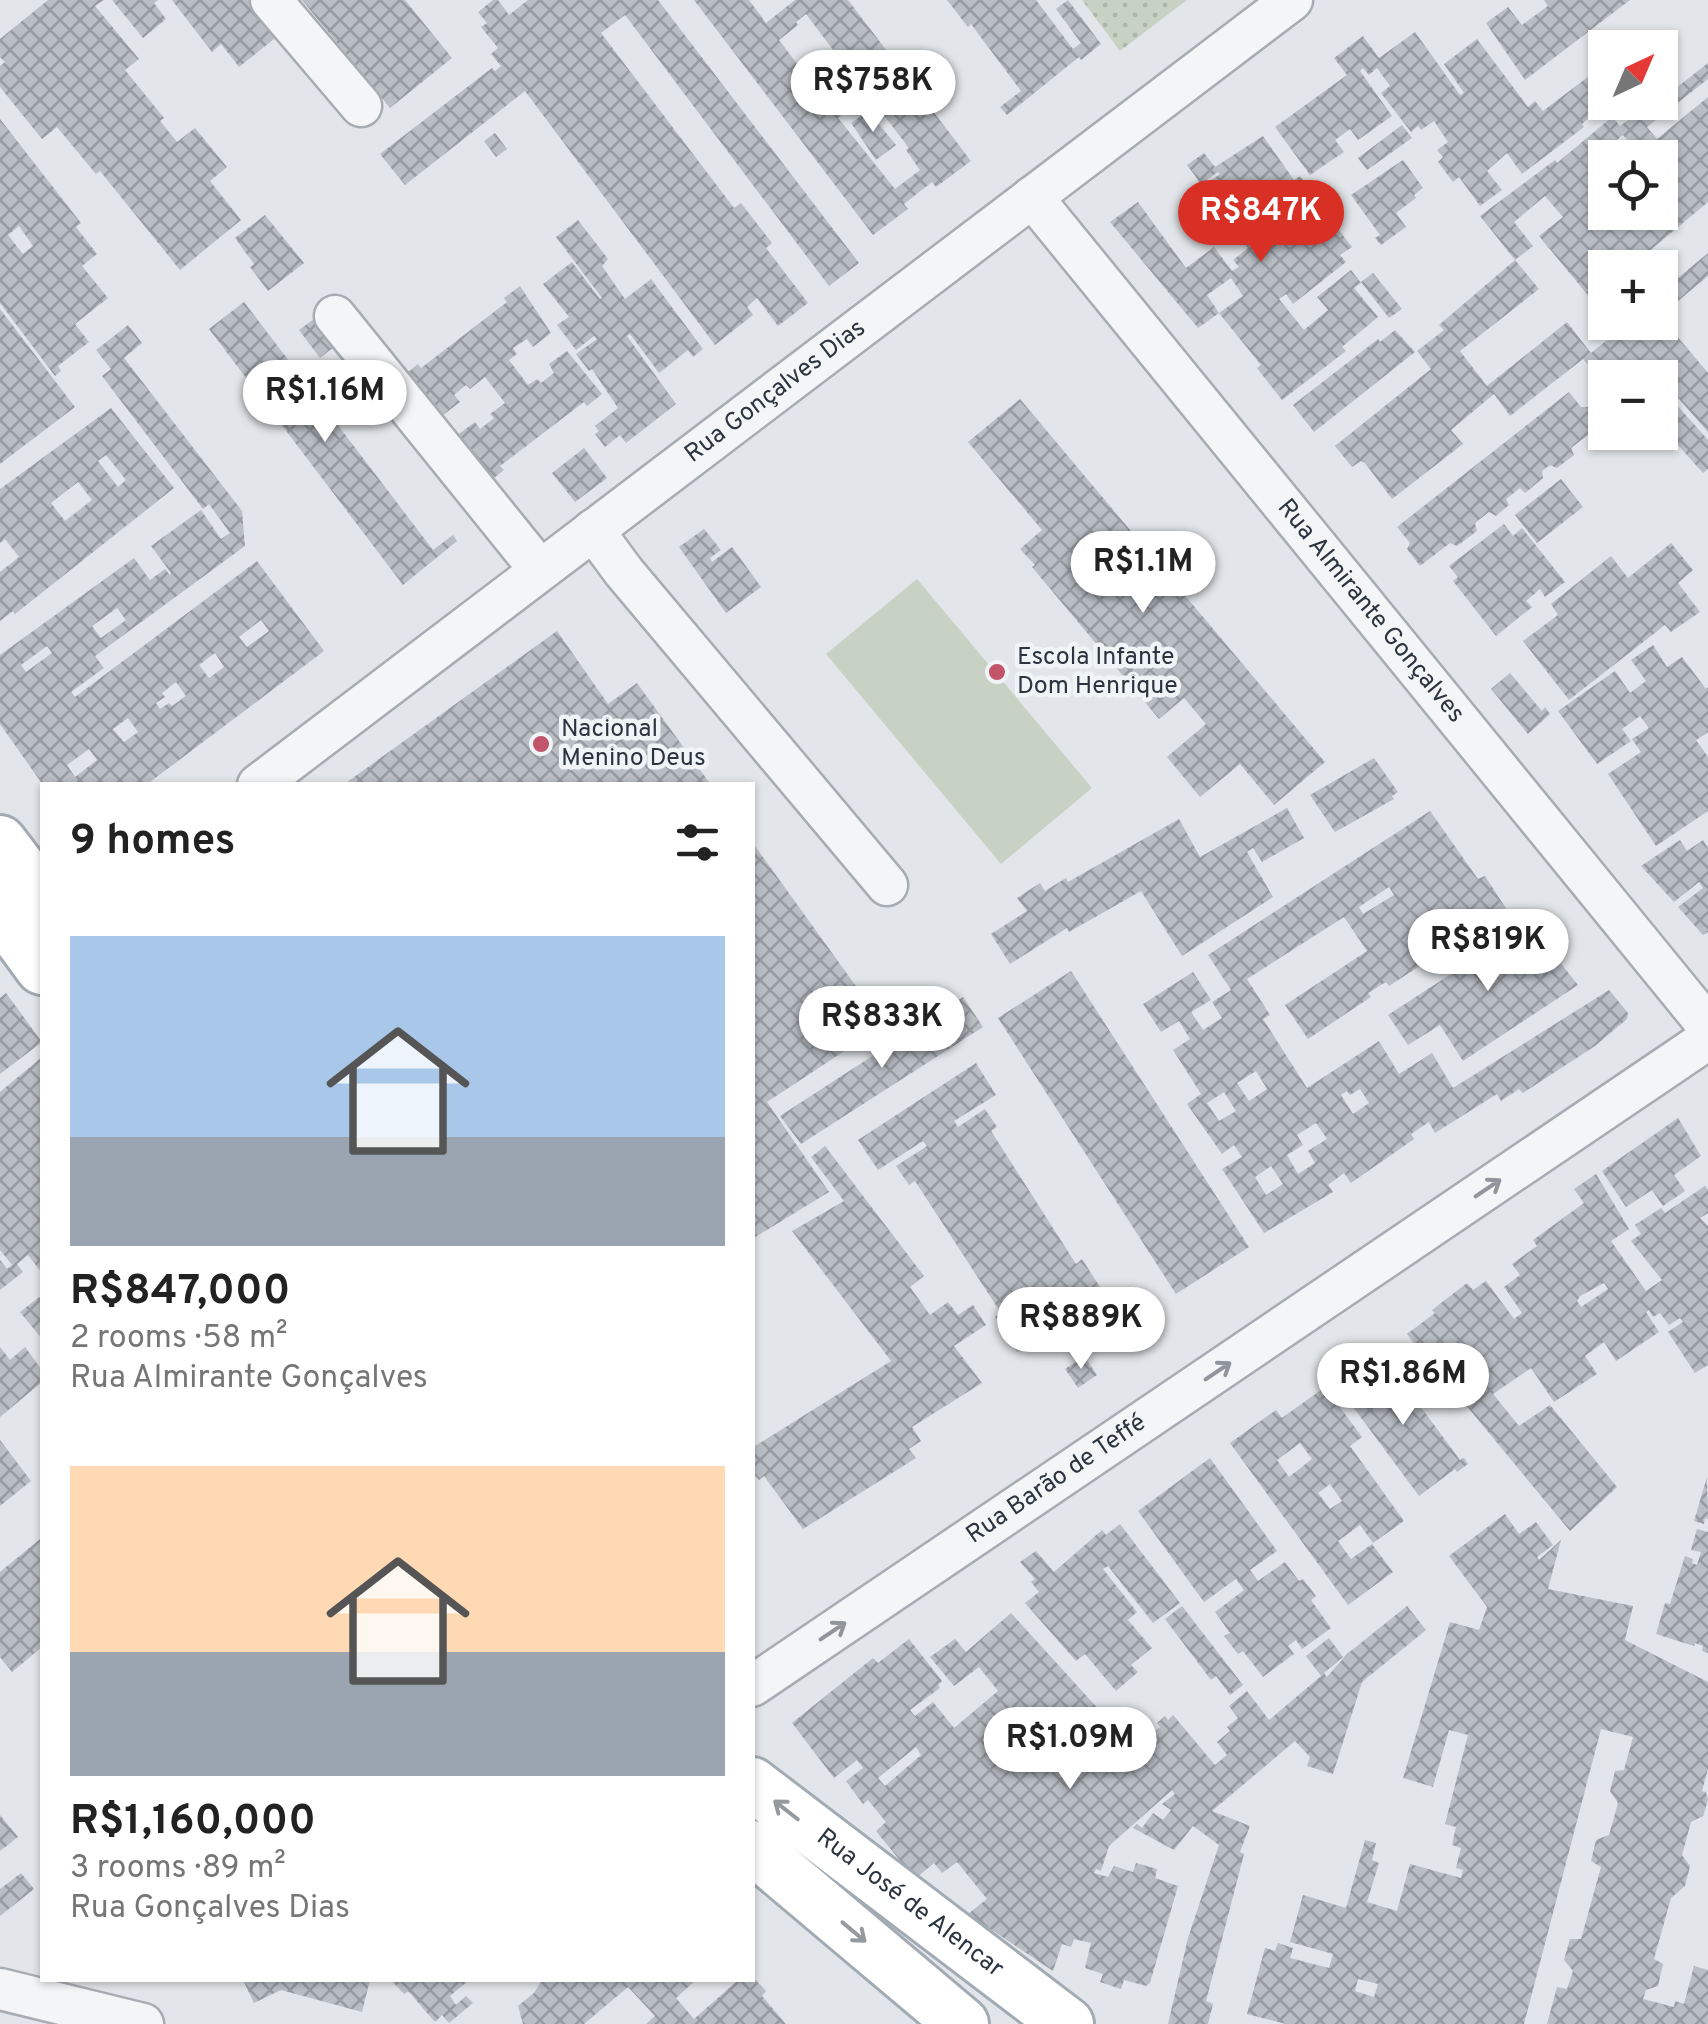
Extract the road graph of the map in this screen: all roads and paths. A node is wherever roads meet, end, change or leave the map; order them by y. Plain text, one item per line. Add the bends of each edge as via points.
1 (271, 0) edge
2 (1292, 0) edge
3 (361, 106) dead end
4 (1032, 197) junction
5 (335, 316) dead end
6 (594, 530) junction
7 (540, 570) junction
8 (262, 782) edge
9 (0, 842) edge
10 (886, 885) dead end
11 (0, 892) edge
12 (40, 894) edge
13 (0, 911) edge
14 (40, 915) edge
15 (40, 965) edge
16 (1708, 1026) edge
17 (1708, 1039) edge
18 (755, 1684) edge
19 (755, 1786) edge
20 (755, 1850) edge
21 (0, 1988) edge
22 (143, 2024) edge
23 (962, 2024) edge
24 (1067, 2024) edge

1 - 3 street
2 - 4 street, Rua Gonçalves Dias
4 - 6 street, Rua Gonçalves Dias
4 - 16 street, Rua Almirante Gonçalves
5 - 7 street
6 - 7 street, Rua Gonçalves Dias
6 - 10 street
7 - 8 street, Rua Gonçalves Dias
9 - 12 main road
11 - 14 main road
13 - 15 main road
18 -> 17 street, Rua Barão de Teffé
24 -> 19 main road, Rua José de Alencar
20 -> 23 main road, Rua José de Alencar
21 - 22 street

